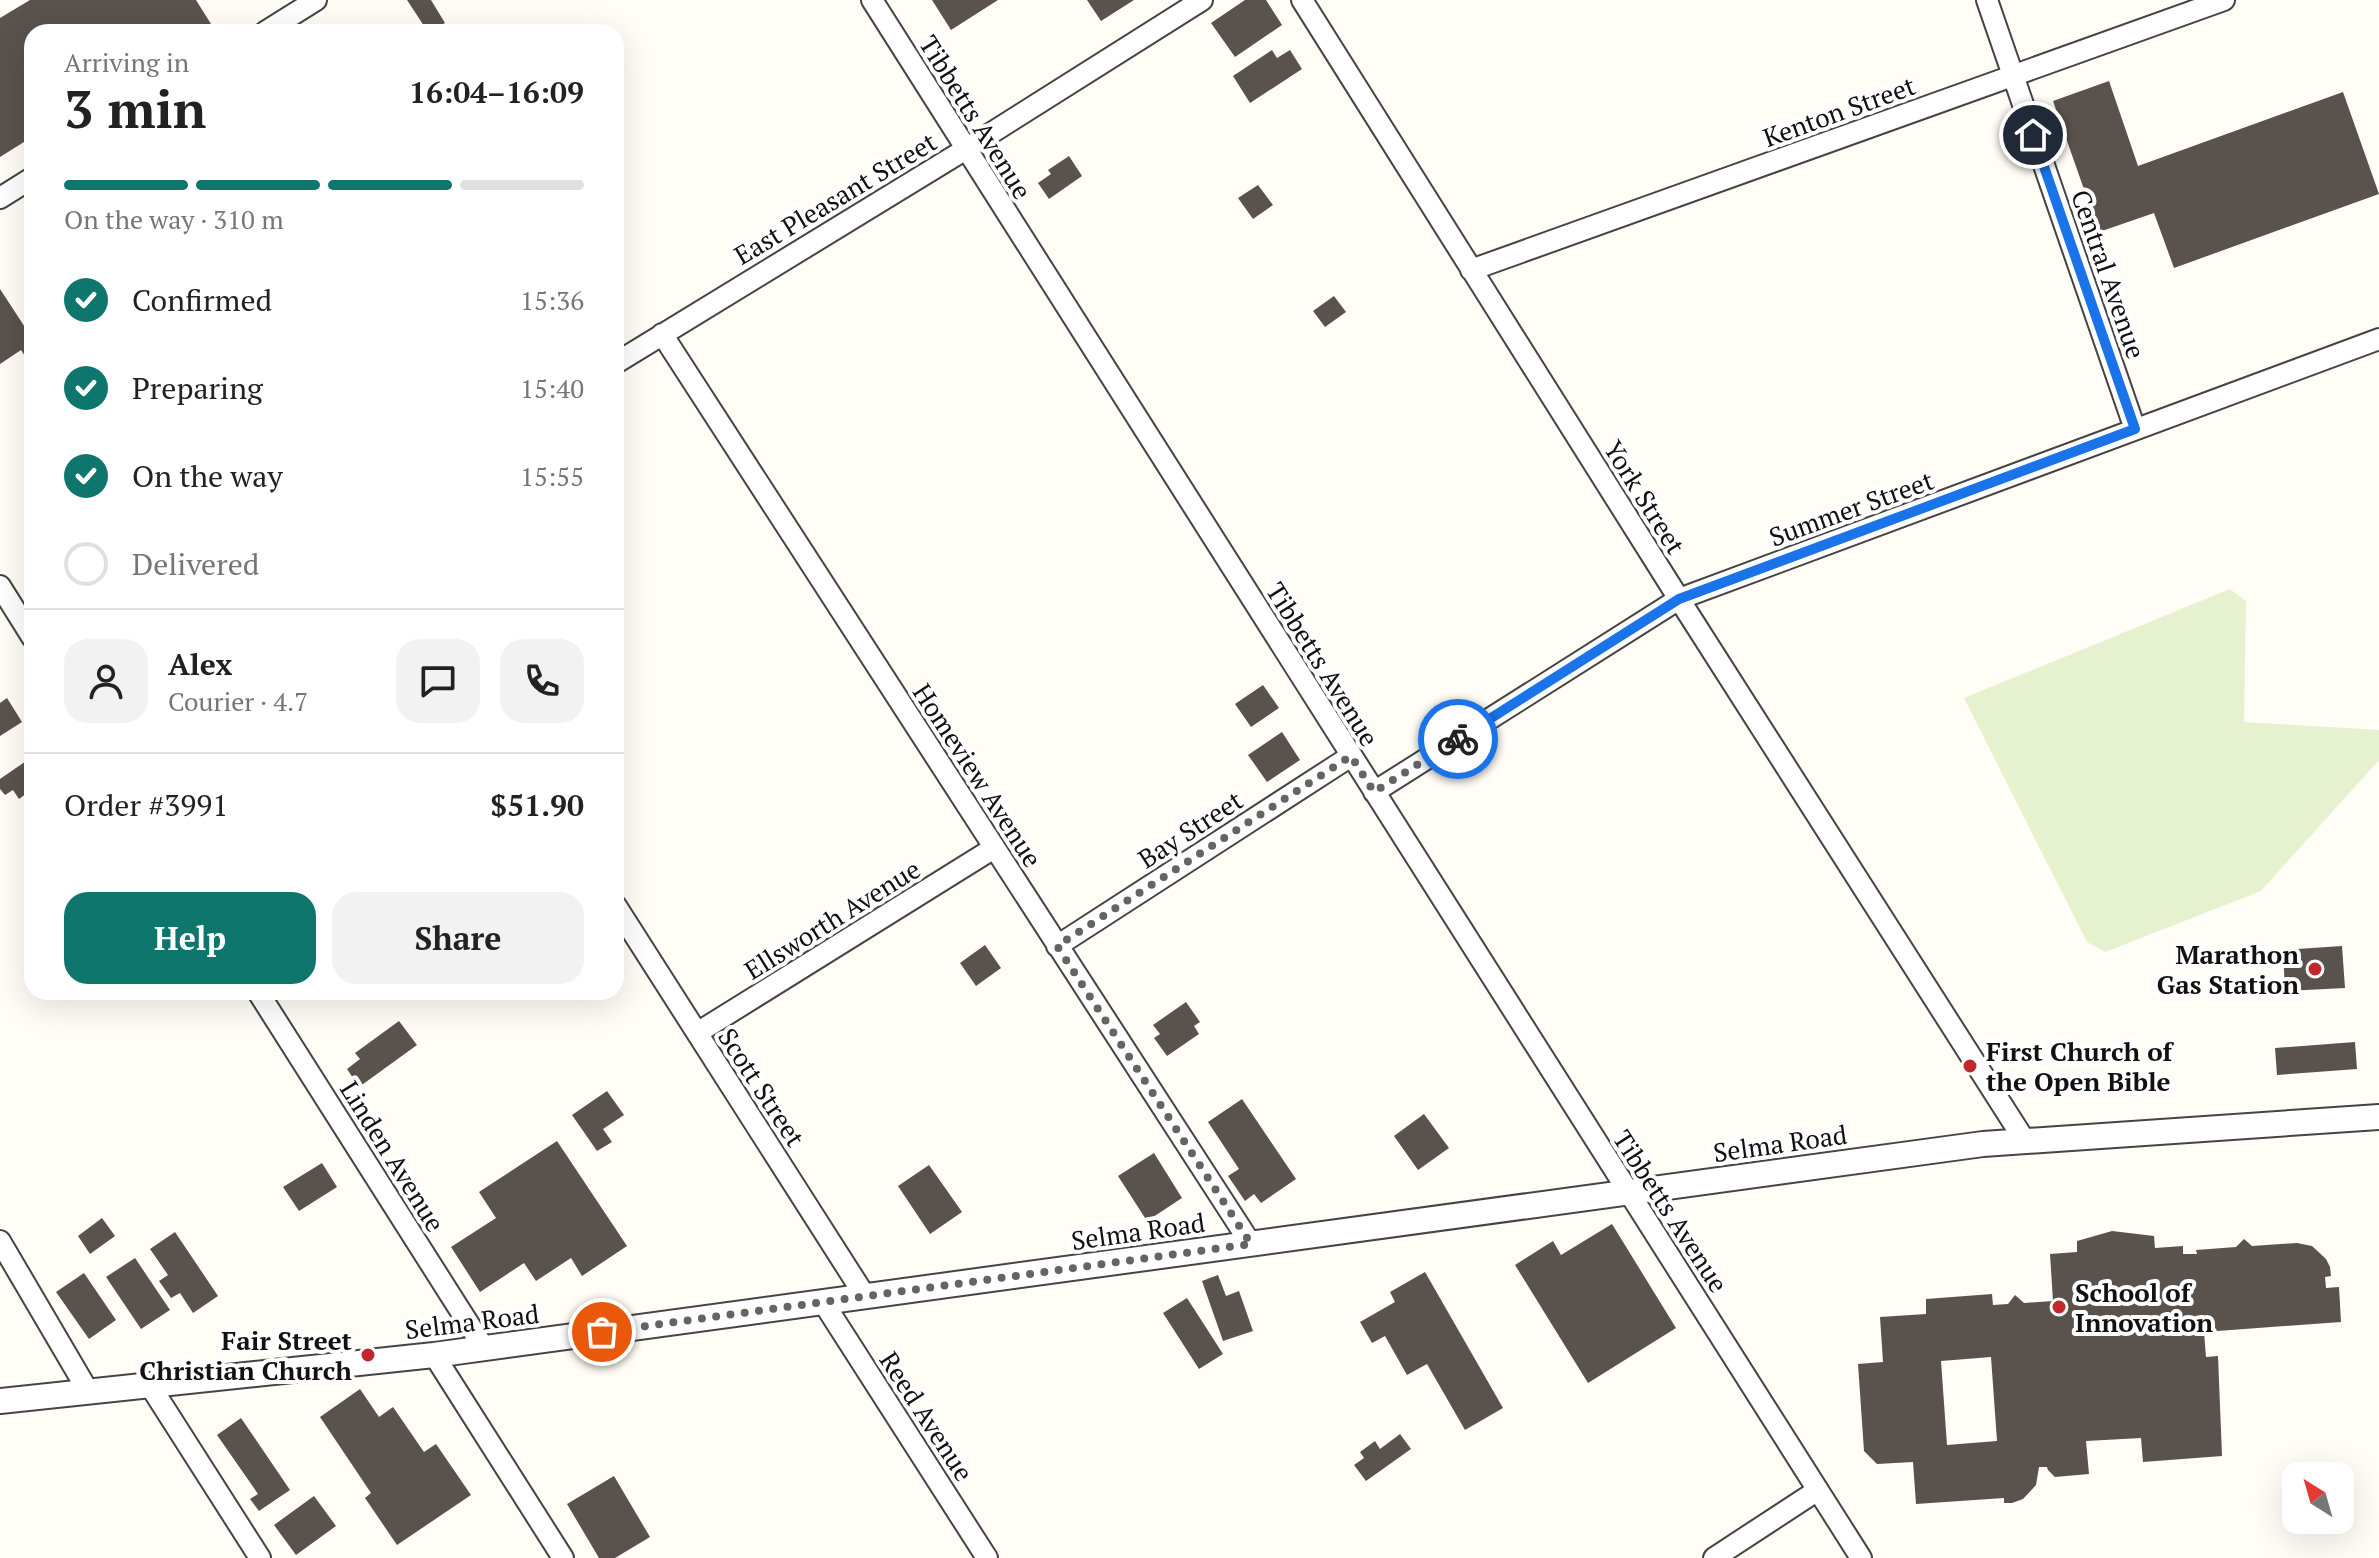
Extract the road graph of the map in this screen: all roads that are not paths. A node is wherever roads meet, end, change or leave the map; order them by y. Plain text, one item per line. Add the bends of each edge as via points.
1 (316, 0) edge
2 (872, 0) edge
3 (1202, 0) edge
4 (1302, 0) edge
5 (1987, 0) edge
6 (2224, 0) edge
7 (278, 24) edge
8 (2013, 76) junction
9 (966, 149) junction
10 (24, 183) edge
11 (0, 198) edge
12 (1471, 270) junction
13 (662, 334) junction
14 (2379, 339) edge
15 (624, 358) edge
16 (2135, 429) junction
17 (0, 586) edge
18 (1679, 599) junction
19 (21, 621) edge
20 (1351, 756) junction
21 (1374, 792) junction
22 (994, 848) junction
23 (624, 919) edge
24 (1057, 946) junction
25 (263, 1000) edge
26 (697, 1033) junction
27 (2379, 1117) edge
28 (2025, 1141) junction
29 (1628, 1192) junction
30 (0, 1241) edge
31 (1251, 1244) junction
32 (865, 1296) junction
33 (823, 1302) junction
34 (484, 1348) junction
35 (434, 1355) junction
36 (149, 1384) junction
37 (88, 1391) junction
38 (0, 1401) edge
39 (1818, 1490) junction
40 (260, 1558) edge
41 (563, 1558) edge
42 (987, 1558) edge
43 (1714, 1558) edge
44 (1861, 1558) edge

1 - 7 street
2 - 9 street, Tibbetts Avenue
3 - 9 street, East Pleasant Street
4 - 12 street, York Street
5 - 8 street, Central Avenue
6 - 8 street, Kenton Street
8 - 12 street, Kenton Street
8 - 16 street, Central Avenue
9 - 13 street, East Pleasant Street
9 - 20 street, Tibbetts Avenue
10 - 11 street
12 - 18 street, York Street
13 - 15 street, East Pleasant Street
13 - 22 street, Homeview Avenue
14 - 16 street, Summer Street
16 - 18 street, Summer Street
17 - 19 street
18 - 21 street, Summer Street
18 - 28 street, York Street
20 - 21 street, Tibbetts Avenue
20 - 24 street, Bay Street
21 - 29 street, Tibbetts Avenue
22 - 24 street, Homeview Avenue
22 - 26 street, Ellsworth Avenue
23 - 26 street, Scott Street
24 - 31 street, Homeview Avenue
25 - 34 street, Linden Avenue
26 - 32 street, Scott Street
27 - 28 street, Selma Road
28 - 29 street, Selma Road
29 - 31 street, Selma Road
29 - 39 street, Tibbetts Avenue
30 - 37 street
31 - 32 street, Selma Road
32 - 33 street, Selma Road
33 - 34 street, Selma Road
33 - 42 street, Reed Avenue
34 - 35 street, Selma Road
35 - 36 street, Selma Road
35 - 41 street
36 - 37 street, Selma Road
36 - 40 street
37 - 38 street, Selma Road
39 - 43 street
39 - 44 street, Tibbetts Avenue

